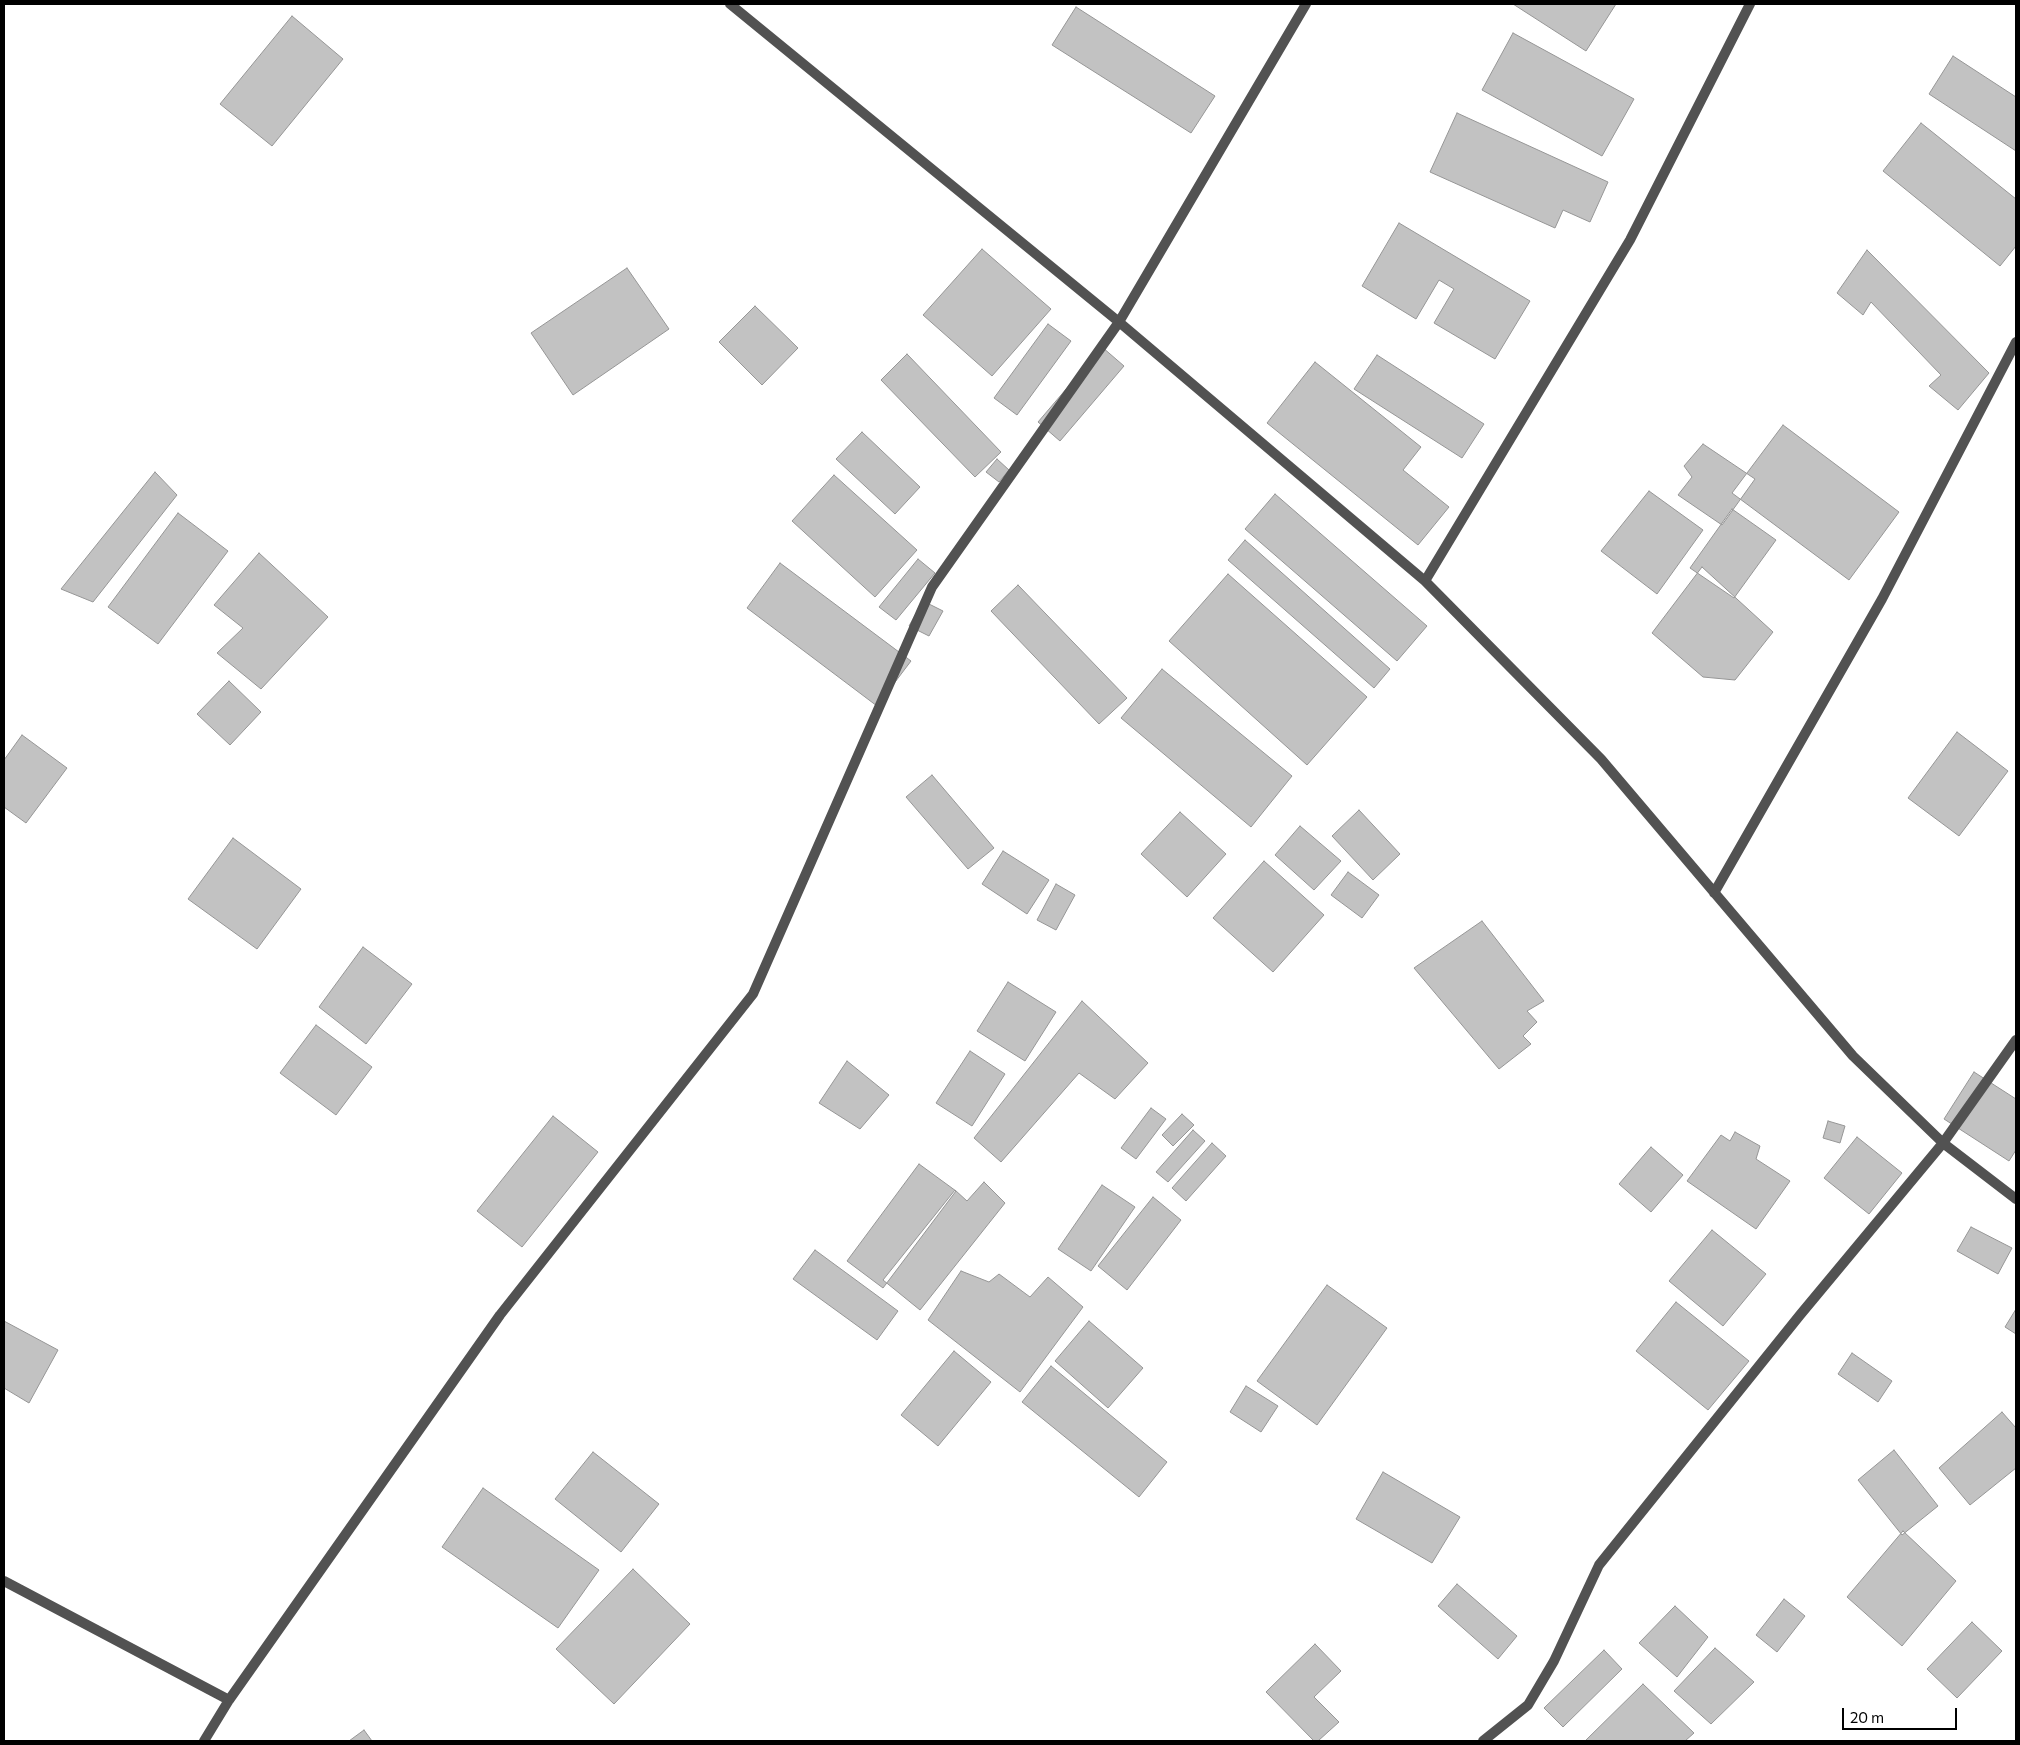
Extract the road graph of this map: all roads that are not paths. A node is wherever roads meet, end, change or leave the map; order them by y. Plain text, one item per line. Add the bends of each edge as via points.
1 (730, 4) edge
2 (1306, 4) edge
3 (1750, 4) edge
4 (1119, 322) junction
5 (2016, 342) edge
6 (1425, 581) junction
7 (1714, 893) junction
8 (2016, 1040) edge
9 (1943, 1143) junction
10 (2016, 1199) edge
11 (4, 1580) edge
12 (229, 1700) junction
13 (204, 1741) edge
14 (1484, 1741) edge

1 - 4 street
2 - 4 street
3 - 6 street via 1630,240
4 - 6 street
4 - 12 street via 932,587 753,994 500,1315
5 - 7 street via 1882,600
6 - 7 street via 1601,759
7 - 9 street via 1853,1056
8 - 9 street
9 - 10 street
9 - 14 street via 1599,1565 1554,1661 1528,1705
11 - 12 street
12 - 13 street

